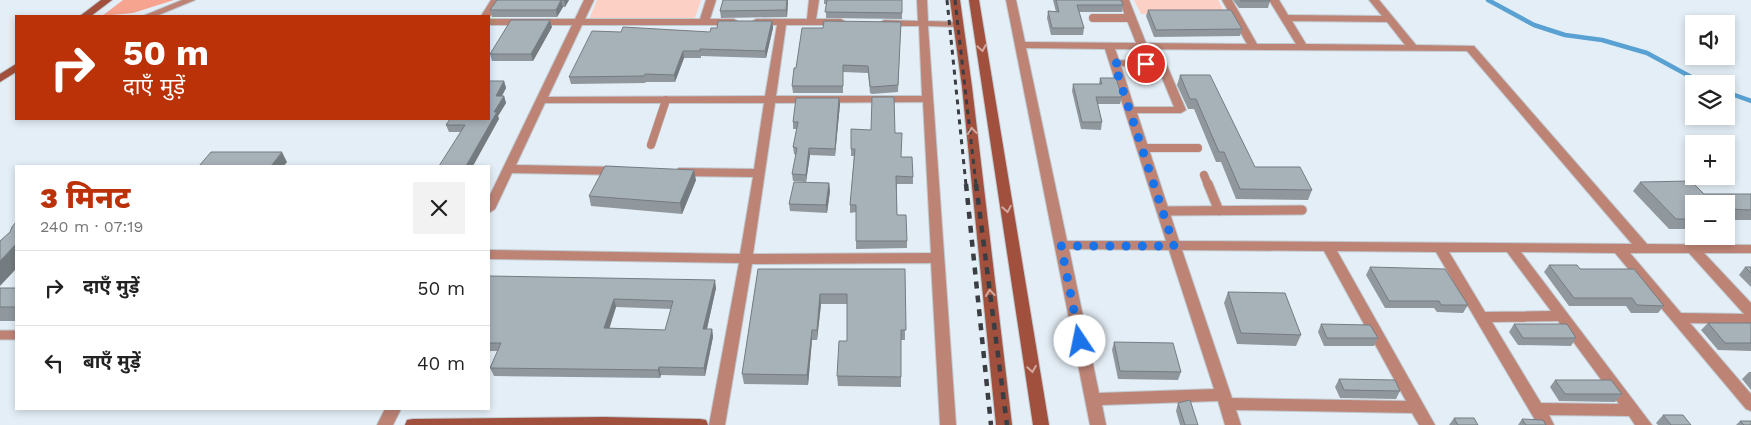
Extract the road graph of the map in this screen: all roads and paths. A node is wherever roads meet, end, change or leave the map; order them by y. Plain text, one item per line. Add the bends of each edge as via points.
1 (107, 0) edge
2 (190, 0) edge
3 (496, 0) edge
4 (589, 0) edge
5 (711, 0) edge
6 (814, 0) edge
7 (922, 0) edge
8 (956, 0) edge
9 (974, 0) edge
10 (1011, 0) edge
11 (1124, 0) edge
12 (1228, 0) edge
13 (1274, 0) edge
14 (1374, 0) edge
15 (86, 15) edge
16 (151, 15) edge
17 (487, 15) edge
18 (1093, 18) dead end
19 (1131, 18) junction
20 (1285, 18) junction
21 (1389, 19) junction
22 (490, 22) edge
23 (578, 22) junction
24 (704, 22) junction
25 (782, 22) junction
26 (811, 22) junction
27 (849, 22) edge
28 (877, 23) edge
29 (923, 23) junction
30 (959, 24) junction
31 (1020, 45) junction
32 (1108, 46) junction
33 (1142, 46) junction
34 (1254, 47) junction
35 (1303, 47) junction
36 (1413, 48) junction
37 (1114, 63) junction
38 (15, 68) edge
39 (0, 79) edge
40 (542, 100) junction
41 (666, 100) junction
42 (772, 100) junction
43 (929, 100) junction
44 (1130, 110) junction
45 (650, 144) dead end
46 (1142, 148) junction
47 (1198, 148) dead end
48 (508, 169) junction
49 (634, 171) edge
50 (663, 171) edge
51 (760, 173) junction
52 (1204, 175) dead end
53 (490, 207) edge
54 (1302, 210) dead end
55 (1163, 211) junction
56 (1219, 211) junction
57 (1061, 246) junction
58 (1174, 246) junction
59 (1328, 247) junction
60 (1440, 248) junction
61 (1511, 248) junction
62 (1619, 249) junction
63 (1644, 249) junction
64 (1693, 249) junction
65 (1751, 250) edge
66 (490, 255) edge
67 (938, 258) junction
68 (746, 259) junction
69 (1751, 312) edge
70 (1562, 316) junction
71 (1482, 317) junction
72 (1678, 318) junction
73 (1751, 319) edge
74 (0, 335) edge
75 (15, 335) edge
76 (1092, 399) junction
77 (1225, 400) junction
78 (1751, 404) edge
79 (1416, 407) junction
80 (1537, 409) junction
81 (393, 410) edge
82 (1632, 410) junction
83 (603, 424) edge
84 (386, 425) edge
85 (413, 425) edge
86 (700, 425) edge
87 (717, 425) edge
88 (948, 425) edge
89 (1004, 425) edge
90 (1040, 425) edge
91 (1098, 425) edge
92 (1233, 425) edge
93 (1427, 425) edge
94 (1546, 425) edge
95 (1644, 425) edge

1 - 15 main road
2 - 16 street
3 - 17 street
4 - 23 street
5 - 24 street
6 - 26 street
7 - 29 street
8 - 30 main road
9 -> 90 main road
10 - 31 street
11 - 19 street
12 - 34 street
13 - 20 street
14 - 21 street
18 - 19 lane
19 - 33 street
20 - 21 street
20 - 35 street
21 - 36 street
22 - 23 street
23 - 24 street
23 - 40 street
24 - 25 street
25 - 26 street
25 - 42 street
26 - 27 street
28 - 29 street
29 - 30 street
29 - 43 street
89 -> 30 main road
31 - 32 street
31 - 57 street
32 - 33 street
32 - 37 street
33 - 34 street
34 - 35 street
35 - 36 street
36 - 63 street via 1470,48
37 - 44 street
37 - 44 street via 1162,65 1181,110
38 - 39 main road
40 - 41 street
40 - 48 street
41 - 42 street
41 - 45 lane
42 - 43 street
42 - 51 street
43 - 67 street
44 - 46 street
46 - 47 lane
46 - 55 street
48 - 49 street
48 - 53 street
50 - 51 street
51 - 68 street
52 - 56 lane
54 - 56 lane
55 - 56 lane
55 - 58 street
57 - 58 street
57 - 76 street
58 - 59 street
58 - 77 street
59 - 60 street
59 - 79 street
60 - 61 street
60 - 71 street
61 - 62 street
61 - 70 street
62 - 63 street
62 - 72 street
63 - 64 street
64 - 65 street
64 - 69 street
66 - 68 street
67 - 68 street
67 - 88 street
68 - 87 street
70 - 71 street
70 - 82 street
71 - 80 street
72 - 73 street
72 - 78 street
74 - 75 lane
76 - 77 street
76 - 91 street
77 - 79 street
77 - 92 street
79 - 93 street
80 - 82 street
80 - 94 street
81 - 84 street
82 - 95 street
83 - 85 main road
83 - 86 main road

